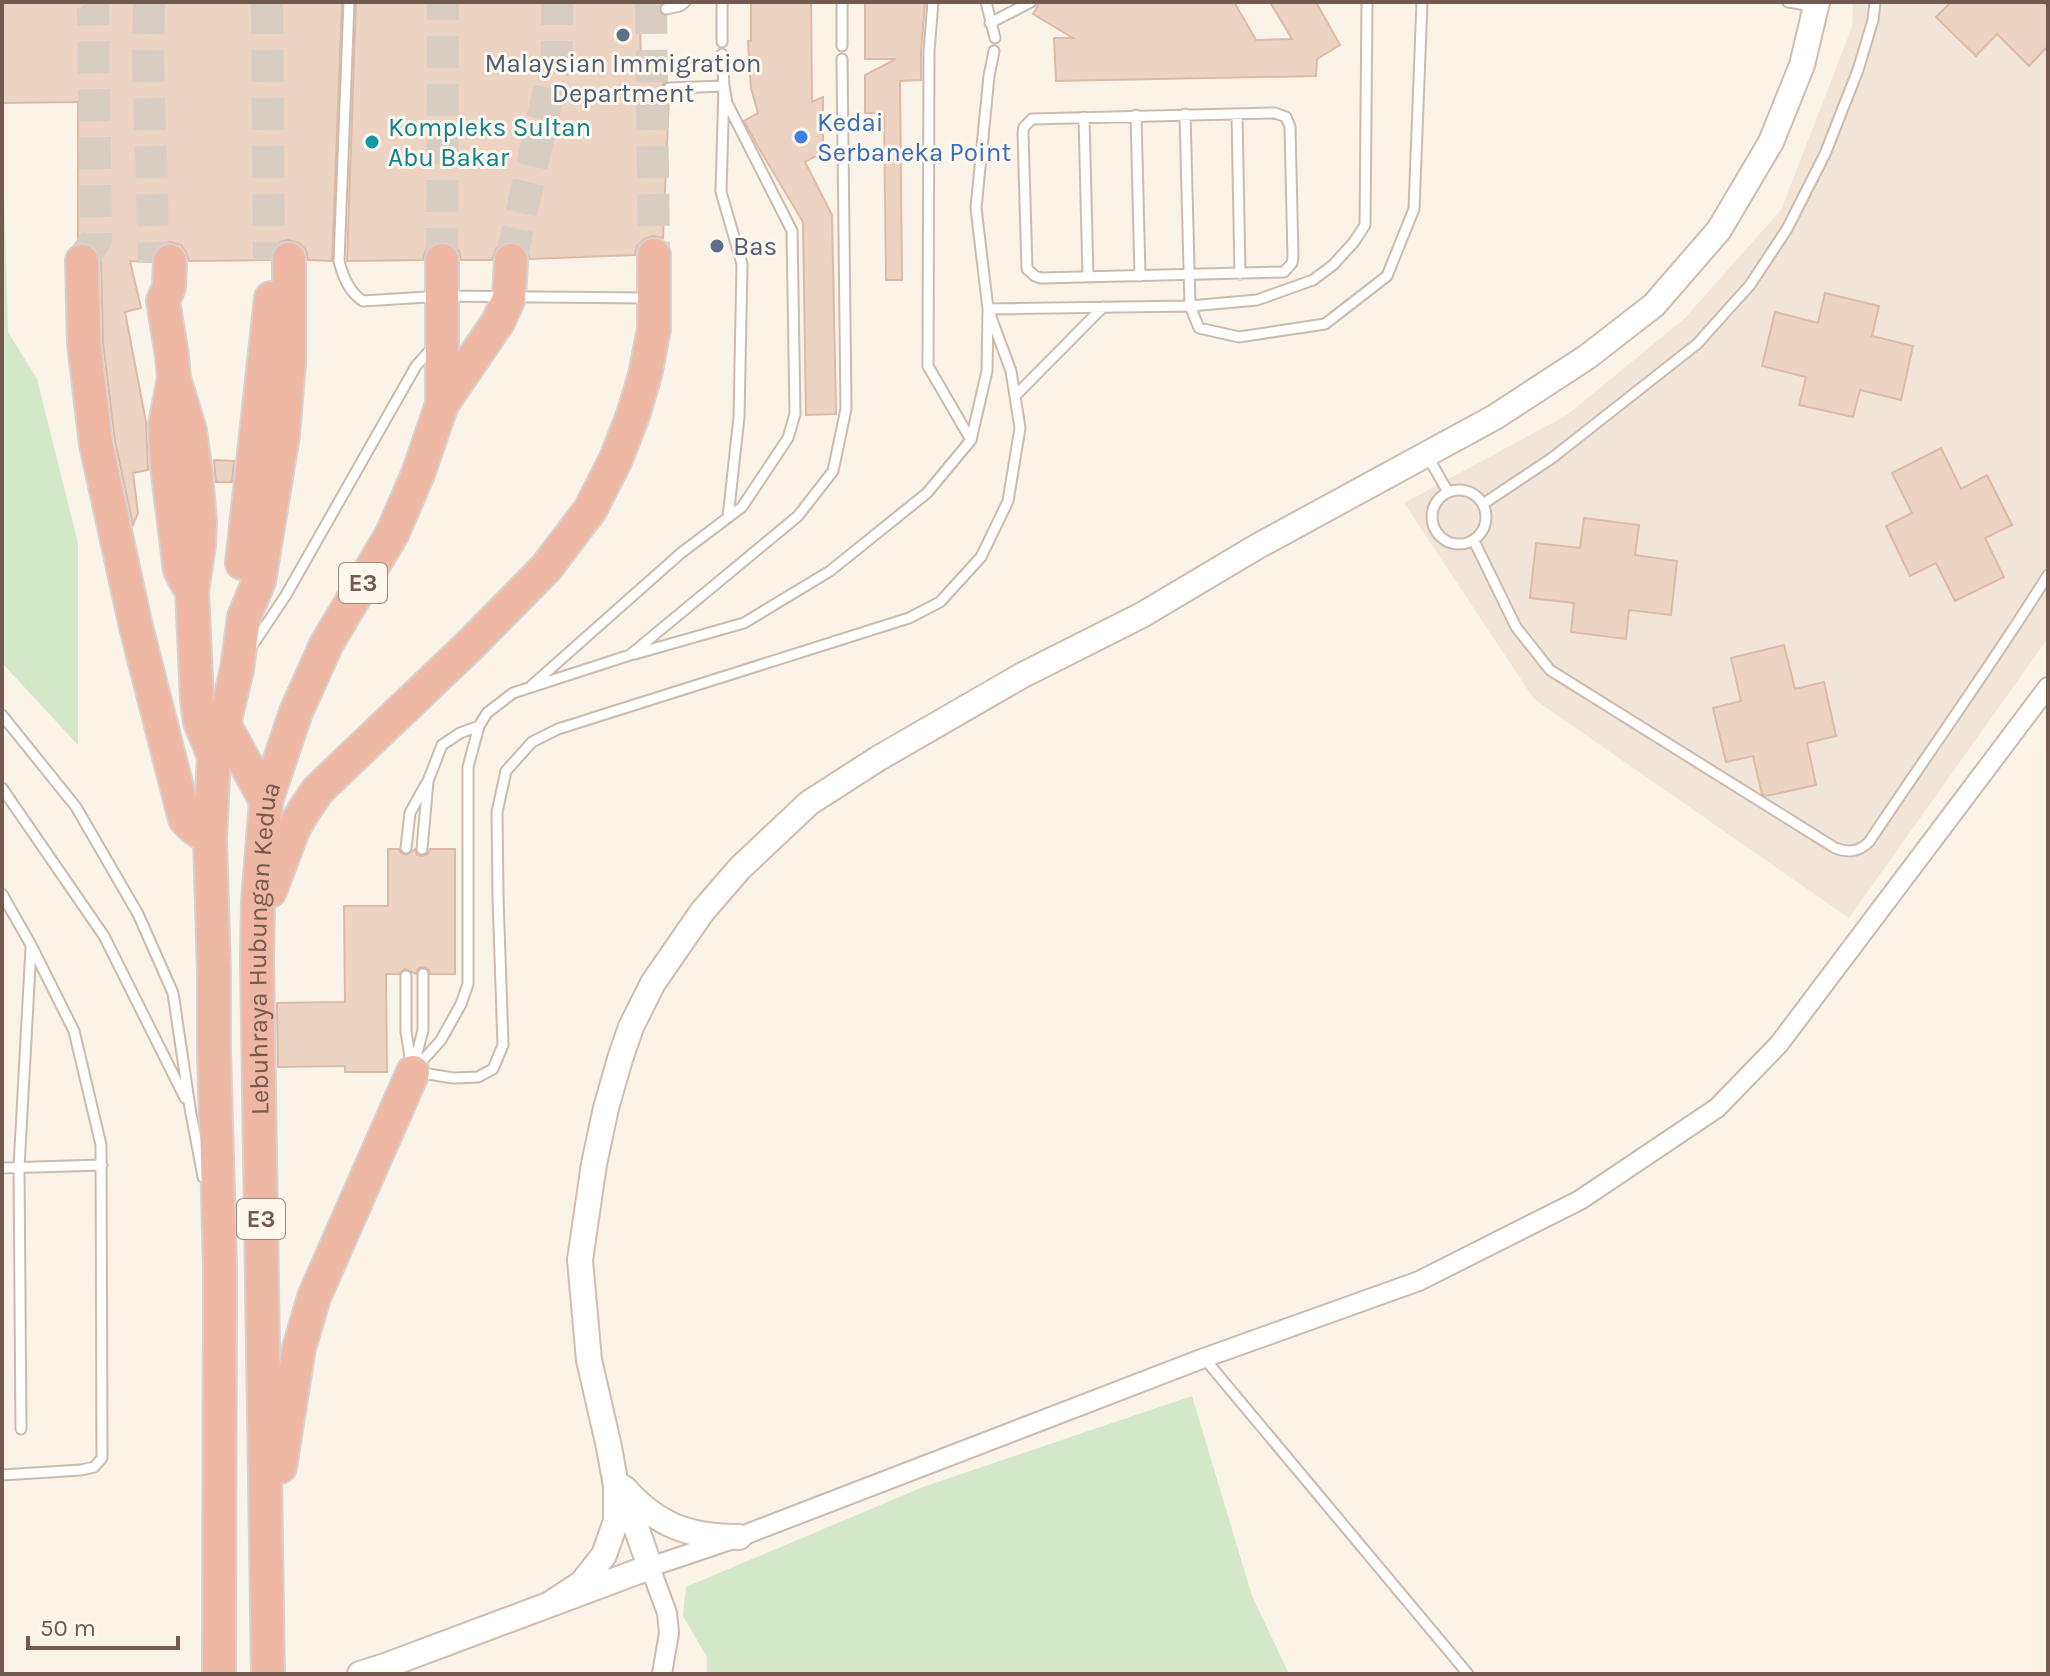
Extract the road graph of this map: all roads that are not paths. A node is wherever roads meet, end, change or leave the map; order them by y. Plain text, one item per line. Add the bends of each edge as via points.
1 (349, 2) edge
2 (685, 2) edge
3 (722, 2) edge
4 (842, 2) edge
5 (933, 2) edge
6 (1031, 2) edge
7 (1367, 2) edge
8 (1422, 2) edge
9 (1788, 2) edge
10 (1875, 2) edge
11 (1817, 4) edge
12 (985, 5) edge
13 (666, 9) dead end
14 (990, 23) junction
15 (995, 38) dead end
16 (722, 42) dead end
17 (842, 46) dead end
18 (994, 51) dead end
19 (722, 54) dead end
20 (842, 59) dead end
21 (724, 86) junction
22 (669, 88) dead end
23 (1185, 114) junction
24 (1237, 114) junction
25 (1136, 115) junction
26 (1084, 117) junction
27 (654, 255) tunnel mouth
28 (279, 259) tunnel mouth
29 (442, 260) tunnel mouth
30 (511, 260) tunnel mouth
31 (82, 261) tunnel mouth
32 (162, 262) tunnel mouth
33 (1240, 274) junction
34 (1189, 275) junction
35 (1140, 276) junction
36 (1088, 277) junction
37 (443, 296) junction
38 (509, 298) junction
39 (654, 298) junction
40 (1190, 306) junction
41 (1103, 307) junction
42 (988, 309) junction
43 (443, 335) junction
44 (1015, 396) junction
45 (442, 404) junction
46 (971, 440) junction
47 (1427, 454) junction
48 (1448, 492) junction
49 (1483, 504) junction
50 (728, 517) junction
51 (1474, 541) junction
52 (2048, 575) edge
53 (630, 655) junction
54 (237, 669) junction
55 (2048, 687) edge
56 (528, 688) junction
57 (2, 715) edge
58 (224, 724) junction
59 (479, 726) junction
60 (214, 756) junction
61 (428, 781) junction
62 (2, 788) edge
63 (266, 801) junction
64 (210, 839) junction
65 (406, 848) dead end
66 (422, 849) dead end
67 (2, 894) edge
68 (258, 901) junction
69 (31, 945) junction
70 (423, 974) dead end
71 (406, 976) dead end
72 (413, 1072) junction
73 (190, 1108) junction
74 (102, 1165) junction
75 (19, 1167) junction
76 (2, 1168) edge
77 (204, 1180) dead end
78 (207, 1195) dead end
79 (220, 1267) junction
80 (1204, 1358) junction
81 (21, 1429) dead end
82 (609, 1447) junction
83 (2, 1475) edge
84 (621, 1485) junction
85 (267, 1537) junction
86 (739, 1537) junction
87 (650, 1567) junction
88 (550, 1604) junction
89 (219, 1674) edge
90 (268, 1674) edge
91 (360, 1674) edge
92 (662, 1674) edge
93 (1468, 1674) edge

1 - 37 lane via 339,261 344,279 363,301
2 - 13 lane
3 - 16 lane
4 - 17 lane
5 - 46 lane via 928,366
6 - 14 lane
7 - 40 lane via 1365,225 1333,265 1313,280 1257,300
8 - 40 lane via 1414,209 1387,276 1325,324 1253,335 1199,328
9 - 11 lane
10 - 49 lane via 1858,70 1825,154 1787,229 1750,285 1697,344 1552,458
11 - 47 street via 1802,65 1771,142 1719,230 1654,305 1587,357
12 - 14 lane
14 - 15 lane
18 - 42 lane via 976,208
19 - 21 lane
20 - 53 lane via 846,409 833,471 798,516
21 - 22 lane
21 - 50 lane via 721,192 742,264 739,417
21 - 50 lane via 727,103 792,231 795,414 788,438 742,507
23 - 24 lane
23 - 25 lane
23 - 34 lane
24 - 33 lane
24 - 33 lane via 1275,113 1289,122 1293,243 1292,263 1284,272
25 - 26 lane
25 - 35 lane
26 - 36 lane
26 - 36 lane via 1037,117 1024,127 1025,248 1027,269 1035,276
27 - 39 highway
28 - 54 highway, E3 via 289,363 283,435 259,581 244,617
29 - 37 highway, Lebuhraya Hubungan Kedua / E3
30 - 38 highway
31 - 64 highway via 84,344 96,444 136,627 185,819
32 - 60 highway via 169,287 163,301 174,378 196,474 200,521 192,591 200,722
33 - 34 lane
34 - 35 lane
34 - 40 lane
35 - 36 lane
37 - 38 lane
37 - 43 highway, Lebuhraya Hubungan Kedua / E3
38 - 39 lane
38 - 45 highway
39 - 68 highway via 654,329 633,415 590,510 546,568 318,790 293,830 273,886
40 - 41 lane
41 - 42 lane
41 - 44 lane
42 - 44 lane
42 - 46 lane via 987,371
43 - 45 highway, Lebuhraya Hubungan Kedua / E3
43 - 54 lane via 416,366 286,595
44 - 72 lane via 1020,428 1008,501 981,557 940,602 909,618 558,729 532,742 506,771 497,812 503,1045 493,1069 478,1077
45 - 63 highway, Lebuhraya Hubungan Kedua / E3 via 392,534 327,643 296,712
46 - 53 lane via 927,493 830,571 744,623
47 - 48 lane
47 - 82 street via 879,758 809,803 702,912 671,953 631,1027 594,1164 580,1260 589,1360
48 - 49 lane via 1468,491
48 - 51 lane via 1433,512 1435,530 1455,545
49 - 51 lane via 1486,524
50 - 56 lane
51 - 52 lane via 1516,627 1550,670 1822,840 1853,852 1869,842
53 - 56 lane
54 - 58 highway, E3
55 - 80 street via 1779,1044 1717,1108 1580,1200 1419,1281
56 - 59 lane via 487,713
57 - 73 lane via 76,807 138,914 173,993
58 - 60 highway, E3
58 - 63 highway
59 - 61 lane via 442,745
59 - 72 lane via 468,767 468,984 441,1040
60 - 64 highway, E3
61 - 65 lane via 410,813
61 - 66 lane
62 - 73 lane via 104,936
63 - 68 highway, Lebuhraya Hubungan Kedua / E3
64 - 79 highway, Lebuhraya Hubungan Kedua / E3
67 - 69 lane
68 - 85 highway, Lebuhraya Hubungan Kedua / E3
69 - 74 lane via 74,1031
69 - 75 lane
70 - 72 lane via 423,1030
71 - 72 lane via 406,1032
72 - 85 highway via 314,1297 299,1348
73 - 77 lane
74 - 75 lane
74 - 83 lane via 102,1458 81,1470
75 - 76 lane
75 - 81 lane
78 - 79 lane
79 - 89 highway, Lebuhraya Hubungan Kedua / E3
80 - 86 street
80 - 93 lane
82 - 84 street
82 - 88 street via 616,1521 604,1555 582,1583
84 - 86 street via 639,1505 685,1532
84 - 87 street
85 - 90 highway, Lebuhraya Hubungan Kedua / E3
86 - 87 street
87 - 88 street
87 - 92 street via 667,1613
88 - 91 street

